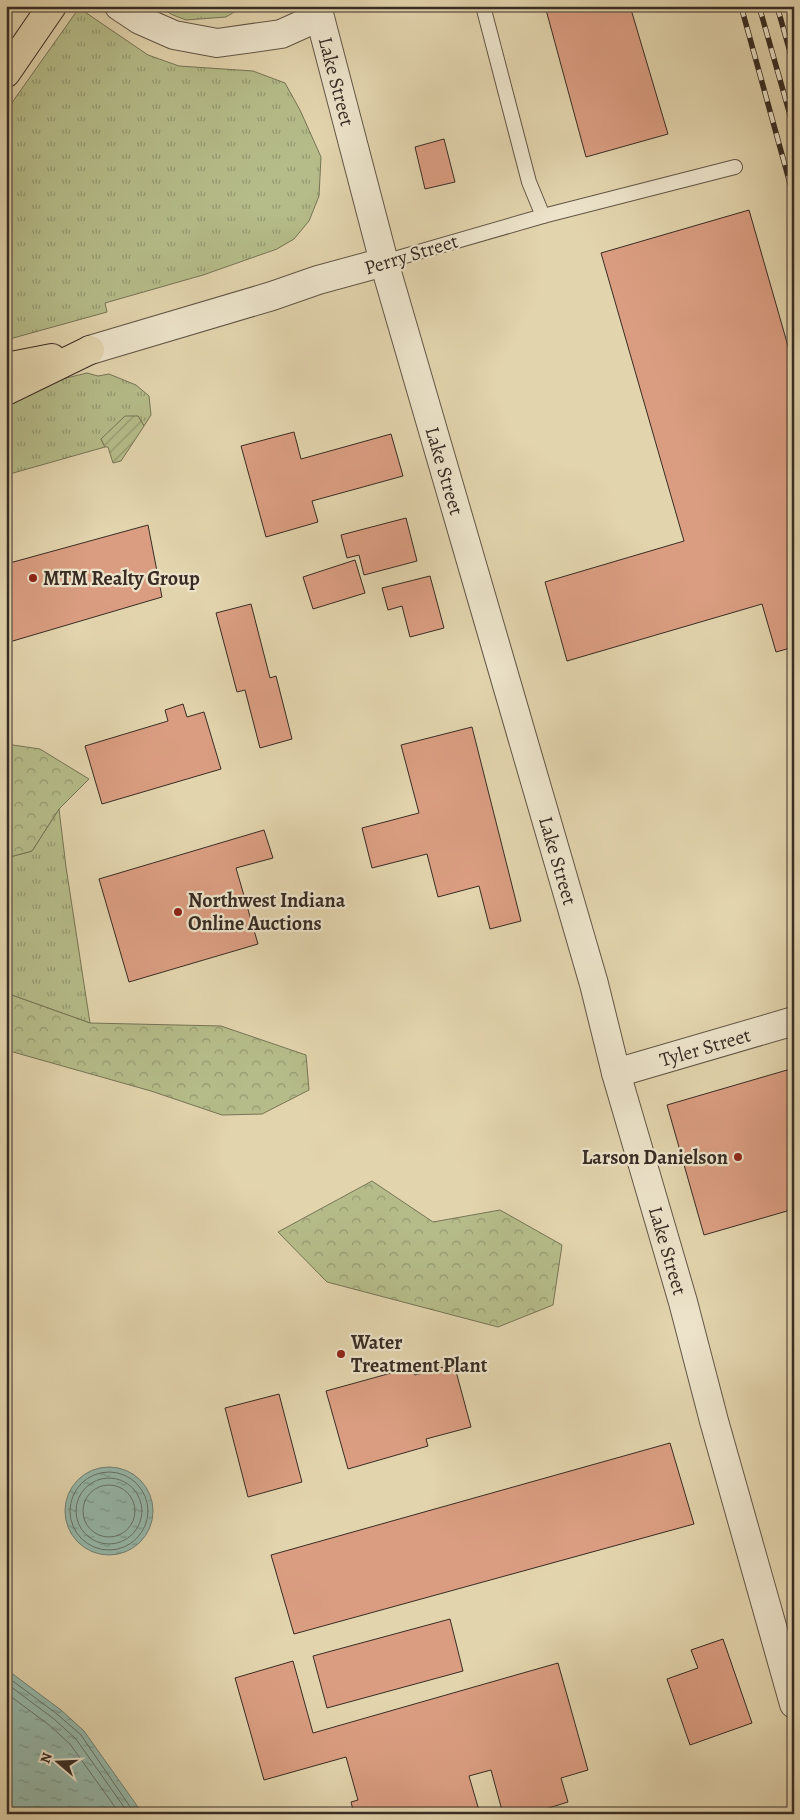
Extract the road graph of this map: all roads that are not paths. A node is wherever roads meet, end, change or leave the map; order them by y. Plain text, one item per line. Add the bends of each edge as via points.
1 (52, 6) edge
2 (119, 6) edge
3 (483, 6) edge
4 (318, 12) edge
5 (6, 73) edge
6 (735, 167) dead end
7 (544, 216) junction
8 (384, 262) junction
9 (90, 350) junction
10 (6, 367) edge
11 (6, 391) edge
12 (794, 1021) edge
13 (616, 1073) junction
14 (794, 1704) edge

1 - 5 main road
2 - 4 street via 140,20 174,35 216,43 281,34
3 - 7 lane via 529,182
4 - 8 street, Lake Street
6 - 7 lane, Perry Street
7 - 8 lane, Perry Street
8 - 9 street, Perry Street
8 - 13 street, Lake Street via 594,984
9 - 10 main road
9 - 11 main road
12 - 13 street, Tyler Street
13 - 14 street, Lake Street

